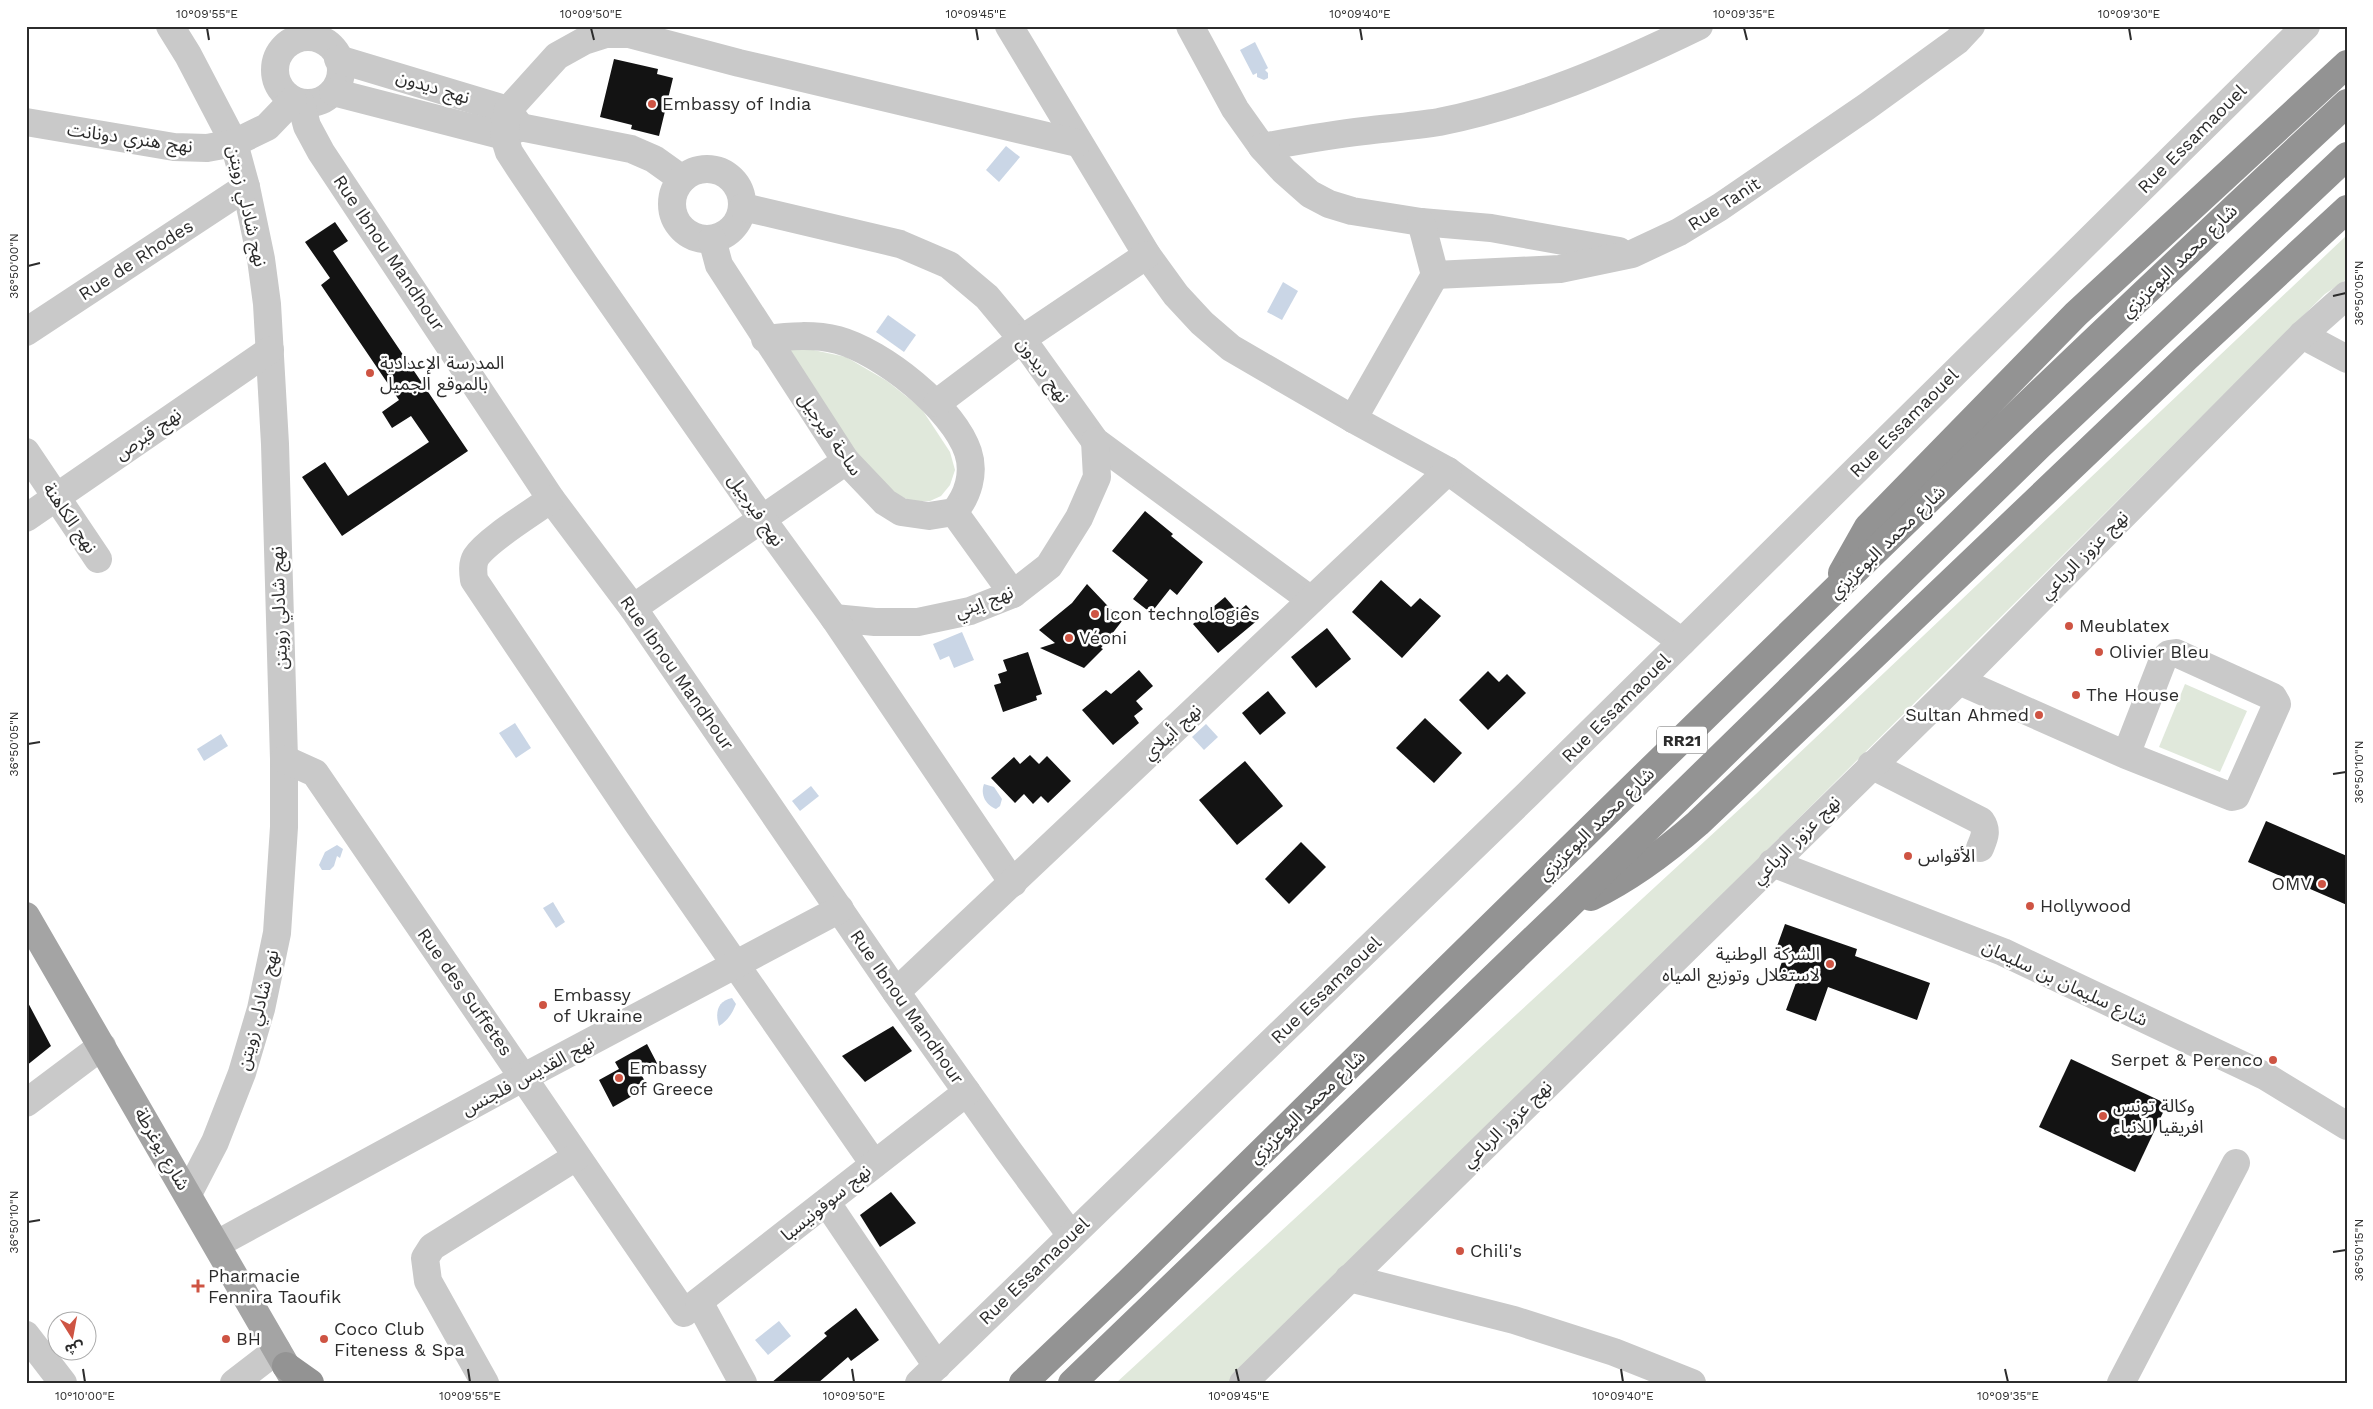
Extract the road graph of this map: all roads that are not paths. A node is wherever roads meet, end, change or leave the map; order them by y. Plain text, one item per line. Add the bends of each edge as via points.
1 (170, 26) edge
2 (1009, 26) edge
3 (1190, 26) edge
4 (1699, 26) edge
5 (1970, 26) edge
6 (2306, 26) edge
7 (330, 42) edge
8 (2347, 64) edge
9 (333, 92) junction
10 (297, 101) junction
11 (2347, 102) edge
12 (26, 122) edge
13 (511, 124) junction
14 (234, 143) junction
15 (1077, 143) junction
16 (1262, 147) junction
17 (2347, 156) edge
18 (682, 178) junction
19 (246, 187) junction
20 (743, 208) junction
21 (2347, 209) edge
22 (1421, 222) junction
23 (712, 239) junction
24 (1632, 254) junction
25 (1147, 255) junction
26 (1434, 275) junction
27 (2347, 295) edge
28 (26, 332) edge
29 (2302, 335) junction
30 (765, 339) junction
31 (1022, 339) junction
32 (270, 350) junction
33 (2347, 359) edge
34 (937, 403) junction
35 (1353, 419) junction
36 (1095, 441) junction
37 (26, 452) edge
38 (846, 461) junction
39 (1448, 471) junction
40 (56, 497) junction
41 (551, 499) junction
42 (954, 512) junction
43 (26, 518) edge
44 (762, 519) junction
45 (98, 559) dead end
46 (1013, 594) junction
47 (1311, 600) junction
48 (1826, 601) junction
49 (633, 608) junction
50 (834, 618) junction
51 (1682, 642) junction
52 (1959, 681) junction
53 (2126, 755) junction
54 (284, 760) junction
55 (1872, 764) junction
56 (1980, 848) dead end
57 (1772, 863) junction
58 (1013, 883) junction
59 (840, 909) junction
60 (1565, 909) junction
61 (26, 916) edge
62 (738, 965) junction
63 (896, 992) junction
64 (102, 1046) junction
65 (524, 1077) junction
66 (967, 1092) junction
67 (26, 1103) edge
68 (2347, 1126) edge
69 (576, 1157) junction
70 (2236, 1163) dead end
71 (874, 1164) junction
72 (188, 1194) junction
73 (827, 1203) junction
74 (1070, 1234) junction
75 (217, 1244) junction
76 (1349, 1278) junction
77 (692, 1308) junction
78 (26, 1335) edge
79 (1271, 1356) junction
80 (287, 1370) edge
81 (928, 1374) edge
82 (476, 1380) edge
83 (63, 1383) edge
84 (234, 1383) edge
85 (310, 1383) edge
86 (743, 1383) edge
87 (1023, 1383) edge
88 (1072, 1383) edge
89 (1243, 1383) edge
90 (1276, 1383) edge
91 (1692, 1383) edge
92 (2121, 1383) edge

1 - 14 street, نهج شادلي زويتن
2 - 15 street
3 - 16 street via 1235,109
4 - 16 street via 1594,73 1514,102 1439,122
5 - 24 street, Rue Tanit via 1957,41 1720,208
6 - 51 street, Rue Essamaouel
7 - 9 street via 340,76
7 - 10 street via 313,38 293,41 278,56 275,70 278,86
7 - 13 street, نهج ديدون
8 - 48 highway via 2076,314 1868,527
9 - 10 street via 313,103
9 - 13 street, نهج ديدون
10 - 14 street, نهج هنري دونانت via 268,127
10 - 41 street, Rue Ibnou Mandhour via 321,152
11 - 48 highway, شارع محمد البوعزيزي / RR21 via 2195,244
12 - 14 street, نهج هنري دونانت via 174,147 207,148
13 - 15 street via 557,56 584,41 606,34 629,34
13 - 18 street, نهج ديدون via 631,149 654,159
13 - 44 street, نهج فيرجيل via 509,152
14 - 19 street, نهج شادلي زويتن
15 - 25 street
16 - 22 street via 1310,194 1328,204
17 - 60 highway, شارع محمد البوعزيزي / RR21 via 2039,446
18 - 20 street via 699,169 718,170 737,184
18 - 23 street via 672,200 677,223 685,232
19 - 28 street, Rue de Rhodes
19 - 32 street, نهج شادلي زويتن via 261,259
20 - 23 street via 733,229
20 - 31 street, نهج ديدون via 900,244 949,265 987,297
21 - 60 highway via 1698,823 1635,872
22 - 24 street via 1491,228
22 - 26 street
23 - 30 street, ساحة فيرجيل via 719,265
24 - 26 street, Rue Tanit via 1560,269
25 - 31 street
25 - 35 street via 1176,295 1231,348
26 - 35 street
27 - 29 street, نهج عزوز الرباعي
29 - 33 street
29 - 52 street, نهج عزوز الرباعي
30 - 34 street via 805,336 838,340 870,354
30 - 38 street, ساحة فيرجيل
31 - 34 street
31 - 36 street, نهج ديدون
32 - 40 street, نهج قبرص
32 - 54 street, نهج شادلي زويتن
34 - 42 street via 968,451 972,470 965,499
35 - 39 street
36 - 46 street, نهج إيني via 1097,477 1080,518 1049,566
36 - 47 street, نهج ديدون
37 - 40 street, نهج الكاهنة
38 - 42 street, ساحة فيرجيل via 885,502 901,512 928,516
38 - 44 street
39 - 47 street, نهج أبيلاي
39 - 51 street
40 - 43 street, نهج قبرص
40 - 45 street, نهج الكاهنة
41 - 49 street, Rue Ibnou Mandhour
41 - 62 street via 485,546 472,569 474,580 638,824
42 - 46 street
44 - 49 street
44 - 50 street, نهج فيرجيل
46 - 50 street, نهج إيني via 970,611 918,622
47 - 58 street, نهج أبيلاي
48 - 87 highway, شارع محمد البوعزيزي / RR21
49 - 59 street, Rue Ibnou Mandhour
50 - 58 street, نهج فيرجيل
51 - 74 street, Rue Essamaouel via 1284,1031
52 - 53 street
52 - 55 street, نهج عزوز الرباعي
53 - 53 street via 2232,797 2237,793 2276,701 2176,653 2169,654 2163,660
54 - 65 street, Rue des Suffetes via 315,773
54 - 72 street, نهج شادلي زويتن via 284,827 277,933 261,1009 242,1073 215,1142
55 - 56 street via 1980,822 1986,834
55 - 57 street, نهج عزوز الرباعي
57 - 68 street, شارع سليمان بن سليمان via 2004,952 2265,1076
57 - 76 street, نهج عزوز الرباعي
58 - 63 street, نهج أبيلاي
59 - 62 street, نهج القديس فلجنس
59 - 63 street, Rue Ibnou Mandhour
60 - 88 highway, شارع محمد البوعزيزي / RR21
61 - 64 main road, شارع يوغرطة
62 - 65 street, نهج القديس فلجنس
62 - 71 street
63 - 66 street, Rue Ibnou Mandhour
64 - 67 street
64 - 72 main road, شارع يوغرطة
65 - 69 street, Rue des Suffetes
65 - 75 street, نهج القديس فلجنس
66 - 71 street, نهج سوفونيسبا
66 - 74 street, Rue Ibnou Mandhour
69 - 77 street, Rue des Suffetes
69 - 82 street via 432,1247 425,1258 428,1281
70 - 92 street
71 - 73 street, نهج سوفونيسبا
72 - 75 main road, شارع يوغرطة
73 - 77 street, نهج سوفونيسبا
73 - 81 street
74 - 81 street, Rue Essamaouel
75 - 80 main road, شارع يوغرطة
76 - 79 street, نهج عزوز الرباعي
76 - 91 street via 1514,1320 1614,1352
77 - 86 street, Rue des Suffetes
78 - 83 street
79 - 89 street, نهج عزوز الرباعي
79 - 90 street
80 - 84 street
80 - 85 highway

